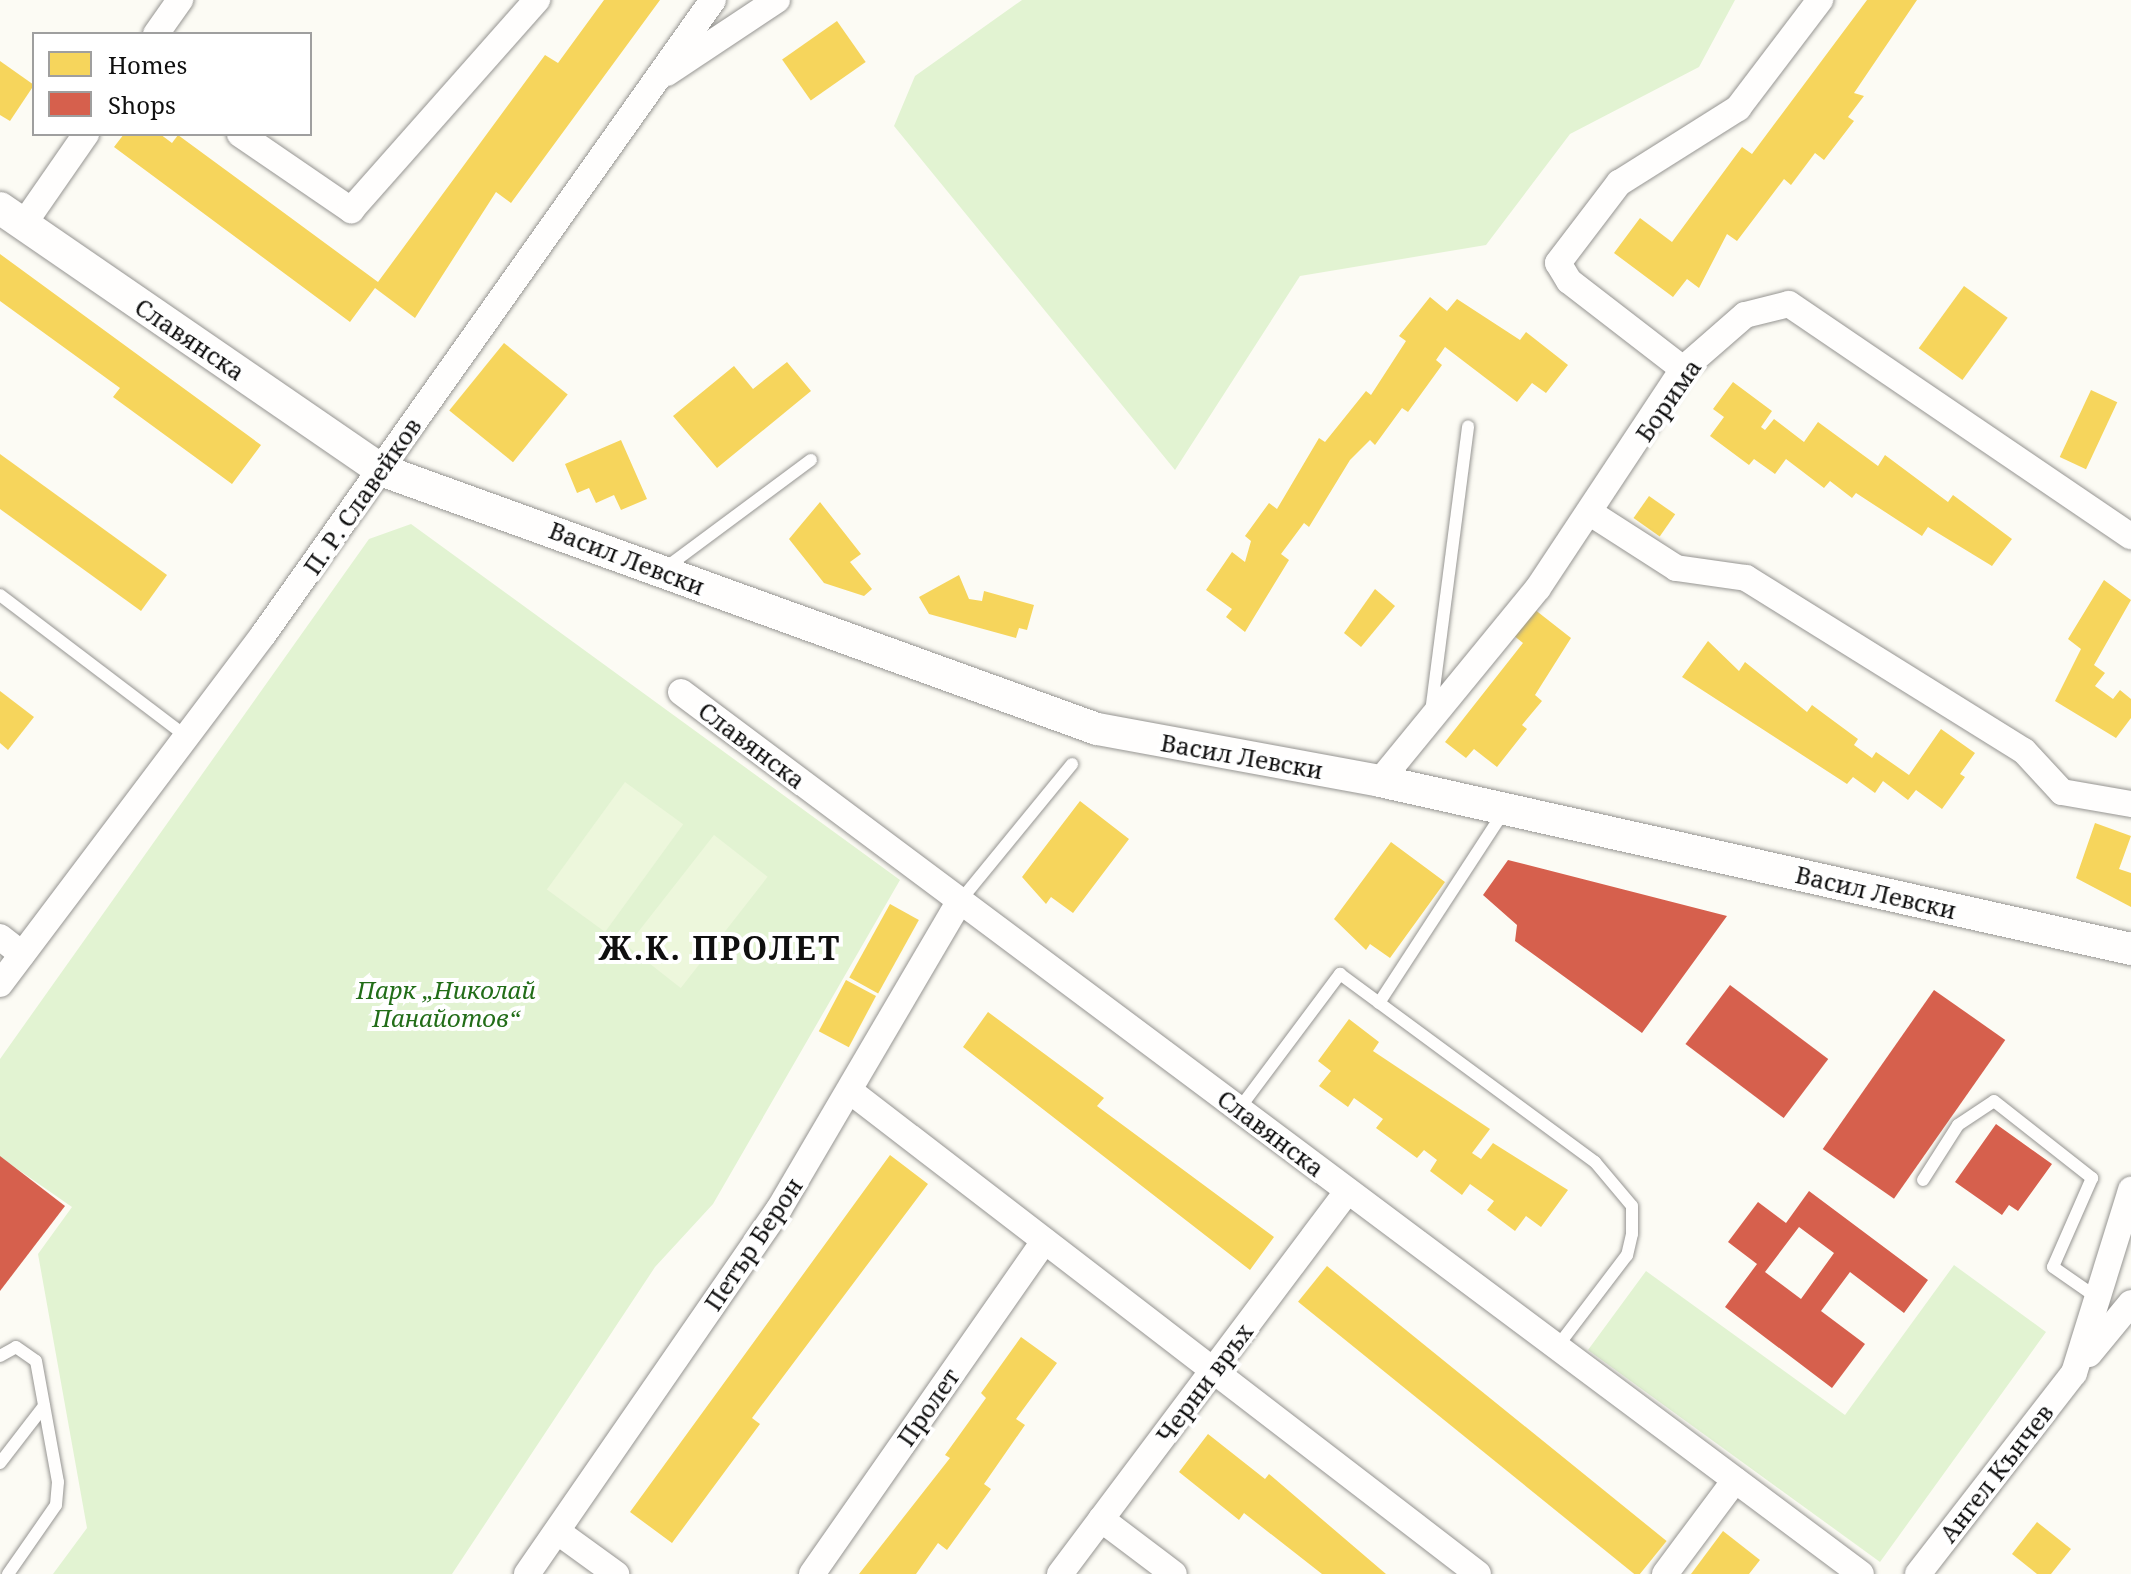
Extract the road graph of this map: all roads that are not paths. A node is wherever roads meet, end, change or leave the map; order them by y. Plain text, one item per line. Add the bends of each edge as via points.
1 (180, 0) edge
2 (537, 0) edge
3 (713, 0) edge
4 (777, 0) edge
5 (1820, 0) edge
6 (157, 32) edge
7 (649, 86) junction
8 (84, 136) edge
9 (243, 136) edge
10 (12, 216) edge
11 (1683, 369) junction
12 (1468, 426) dead end
13 (811, 460) dead end
14 (381, 470) junction
15 (1592, 514) junction
16 (2131, 536) edge
17 (661, 571) junction
18 (0, 595) edge
19 (681, 692) dead end
20 (1430, 715) junction
21 (187, 737) junction
22 (1072, 764) dead end
23 (1380, 781) junction
24 (2131, 804) edge
25 (1505, 808) junction
26 (960, 901) junction
27 (0, 937) edge
28 (2131, 949) edge
29 (22, 954) junction
30 (0, 984) edge
31 (1379, 1003) junction
32 (850, 1091) junction
33 (1239, 1109) junction
34 (1923, 1180) dead end
35 (2131, 1190) edge
36 (1348, 1191) junction
37 (1044, 1241) junction
38 (2102, 1300) junction
39 (2131, 1303) edge
40 (1557, 1347) junction
41 (0, 1356) edge
42 (1213, 1370) junction
43 (2074, 1373) junction
44 (44, 1406) junction
45 (0, 1463) edge
46 (1735, 1480) junction
47 (1101, 1519) junction
48 (558, 1532) junction
49 (8, 1574) edge
50 (527, 1574) edge
51 (616, 1574) edge
52 (812, 1574) edge
53 (1060, 1574) edge
54 (1174, 1574) edge
55 (1478, 1574) edge
56 (1665, 1574) edge
57 (1861, 1574) edge
58 (1918, 1574) edge

1 - 6 street
2 - 9 street via 351,210
3 - 7 street, П. Р. Славейков
4 - 7 street
5 - 11 street via 1738,108 1619,183 1558,263 1569,281
7 - 14 street, П. Р. Славейков
8 - 10 street
10 - 14 street, Славянска
11 - 15 street, Борима
11 - 16 street, Борима via 1745,315 1789,304
12 - 20 lane
13 - 17 lane
14 - 17 street, Васил Левски
14 - 21 street, П. Р. Славейков
15 - 20 street, Борима
15 - 24 street via 1676,568 1746,578 2024,751 2062,792
17 - 23 street, Васил Левски via 1097,729
18 - 21 lane
19 - 26 street, Славянска
20 - 23 street, Борима
21 - 29 street, П. Р. Славейков
22 - 26 lane
23 - 25 street, Васил Левски
25 - 28 street, Васил Левски
25 - 31 lane
26 - 32 street, Петър Берон
26 - 33 street, Славянска
27 - 29 street
29 - 30 street, П. Р. Славейков
31 - 33 lane via 1340,974
31 - 40 lane via 1595,1162 1632,1206 1627,1255
32 - 37 street
32 - 48 street, Петър Берон
33 - 36 street, Славянска
34 - 38 lane via 1958,1125 1994,1101 2092,1178 2053,1267
35 - 38 street, Ангел Кънчев
36 - 40 street, Славянска
36 - 42 street, Черни връх
37 - 42 street
37 - 52 street, Пролет
38 - 43 street, Ангел Кънчев
39 - 43 street, Ангел Кънчев
40 - 46 street, Славянска
41 - 44 lane via 28,1349
42 - 47 street, Черни връх
42 - 55 street
43 - 58 street, Ангел Кънчев
44 - 45 lane
44 - 49 lane via 56,1505
46 - 56 street
46 - 57 street, Славянска
47 - 53 street, Черни връх
47 - 54 street
48 - 50 street, Петър Берон
48 - 51 street

